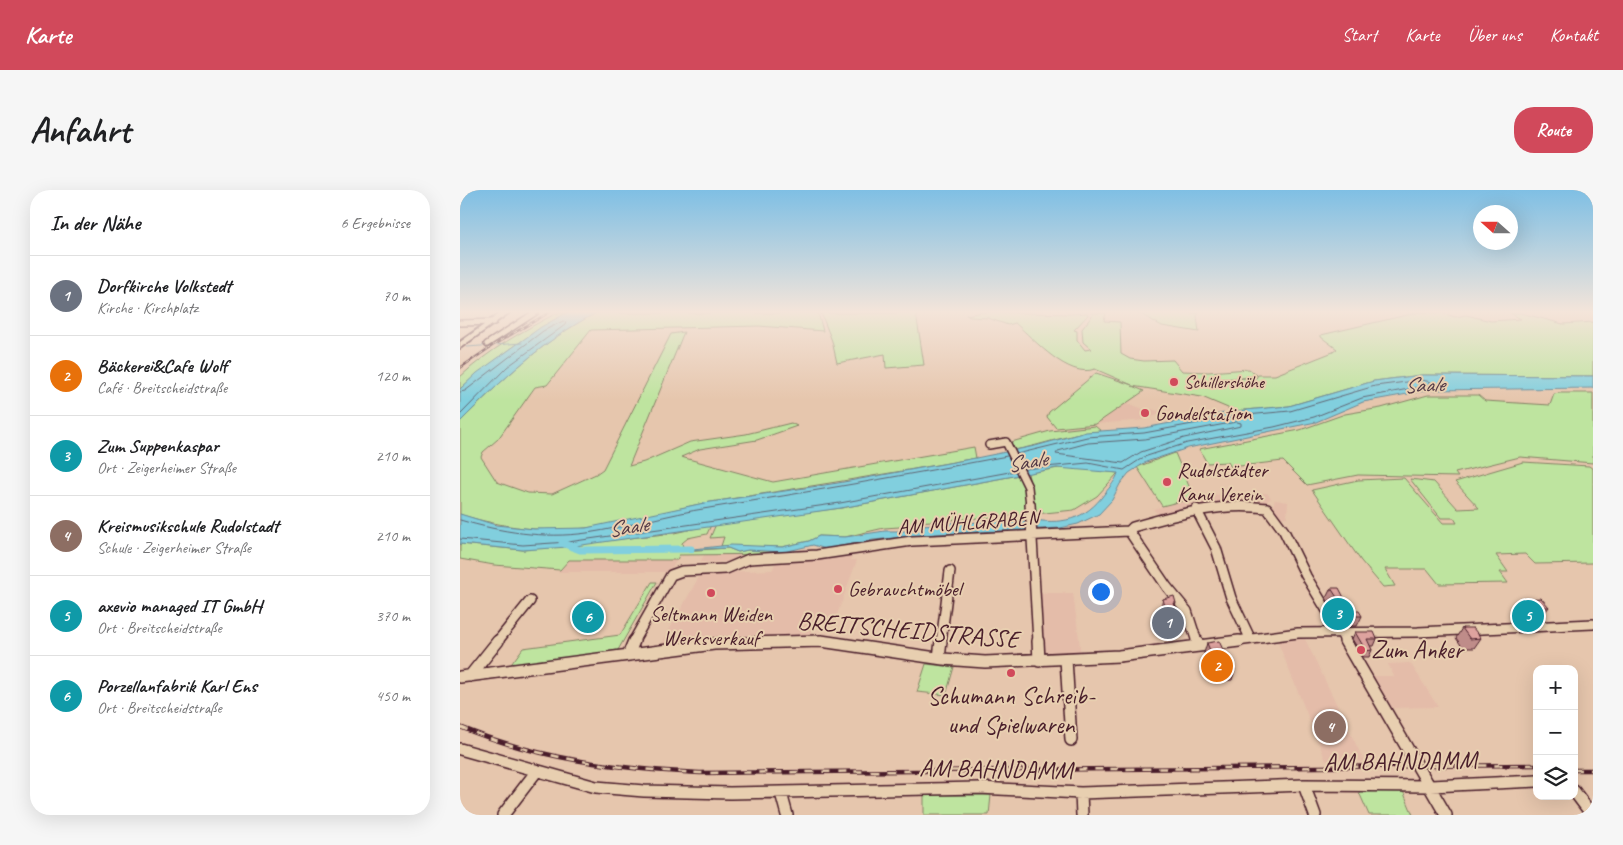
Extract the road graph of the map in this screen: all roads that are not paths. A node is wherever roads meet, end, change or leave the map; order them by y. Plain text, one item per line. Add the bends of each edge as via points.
1 (491, 341) edge
2 (487, 344) dead end
3 (989, 446) dead end
4 (1196, 510) junction
5 (1128, 531) junction
6 (1033, 532) junction
7 (950, 571) dead end
8 (530, 601) dead end
9 (1593, 624) edge
10 (1341, 632) junction
11 (1250, 638) junction
12 (1198, 645) junction
13 (630, 653) junction
14 (939, 658) junction
15 (1066, 660) junction
16 (1039, 661) junction
17 (465, 677) edge
18 (1071, 740) dead end
19 (460, 749) edge
20 (536, 772) junction
21 (1533, 781) edge
22 (1304, 785) junction
23 (1431, 786) junction
24 (781, 793) junction
25 (1081, 794) junction
26 (1578, 796) edge
27 (503, 815) edge
28 (787, 815) edge
29 (1082, 815) edge
30 (1315, 815) edge
31 (1446, 815) edge
32 (1592, 815) edge

1 - 2 street
3 - 6 street via 1007,444 1028,487
4 - 5 street, AM MÜHLGRABEN
4 - 10 street, AM MÜHLGRABEN via 1236,505 1267,508 1284,531 1306,576
4 - 11 street via 1216,548 1231,598
5 - 6 street, AM MÜHLGRABEN
5 - 12 street via 1187,611
6 - 13 street, AM MÜHLGRABEN via 749,559 726,569 682,571 670,575 630,647
6 - 16 street
7 - 14 street
8 - 17 street
9 - 10 street, BREITSCHEIDSTRASSE
10 - 11 street, BREITSCHEIDSTRASSE
10 - 23 street
11 - 12 street, BREITSCHEIDSTRASSE
12 - 15 street, BREITSCHEIDSTRASSE
13 - 14 street, BREITSCHEIDSTRASSE via 714,644 821,641
13 - 17 street, BREITSCHEIDSTRASSE
14 - 16 street, BREITSCHEIDSTRASSE via 985,662
15 - 16 street, BREITSCHEIDSTRASSE
15 - 18 street
19 - 20 street, AM BAHNDAMM
20 - 24 street, AM BAHNDAMM via 600,788 632,791
20 - 27 street
21 - 23 street, AM BAHNDAMM
22 - 23 street, AM BAHNDAMM
22 - 25 street, AM BAHNDAMM
22 - 30 street
23 - 31 street
24 - 25 street, AM BAHNDAMM via 980,788
24 - 28 street
25 - 29 street
26 - 32 street

